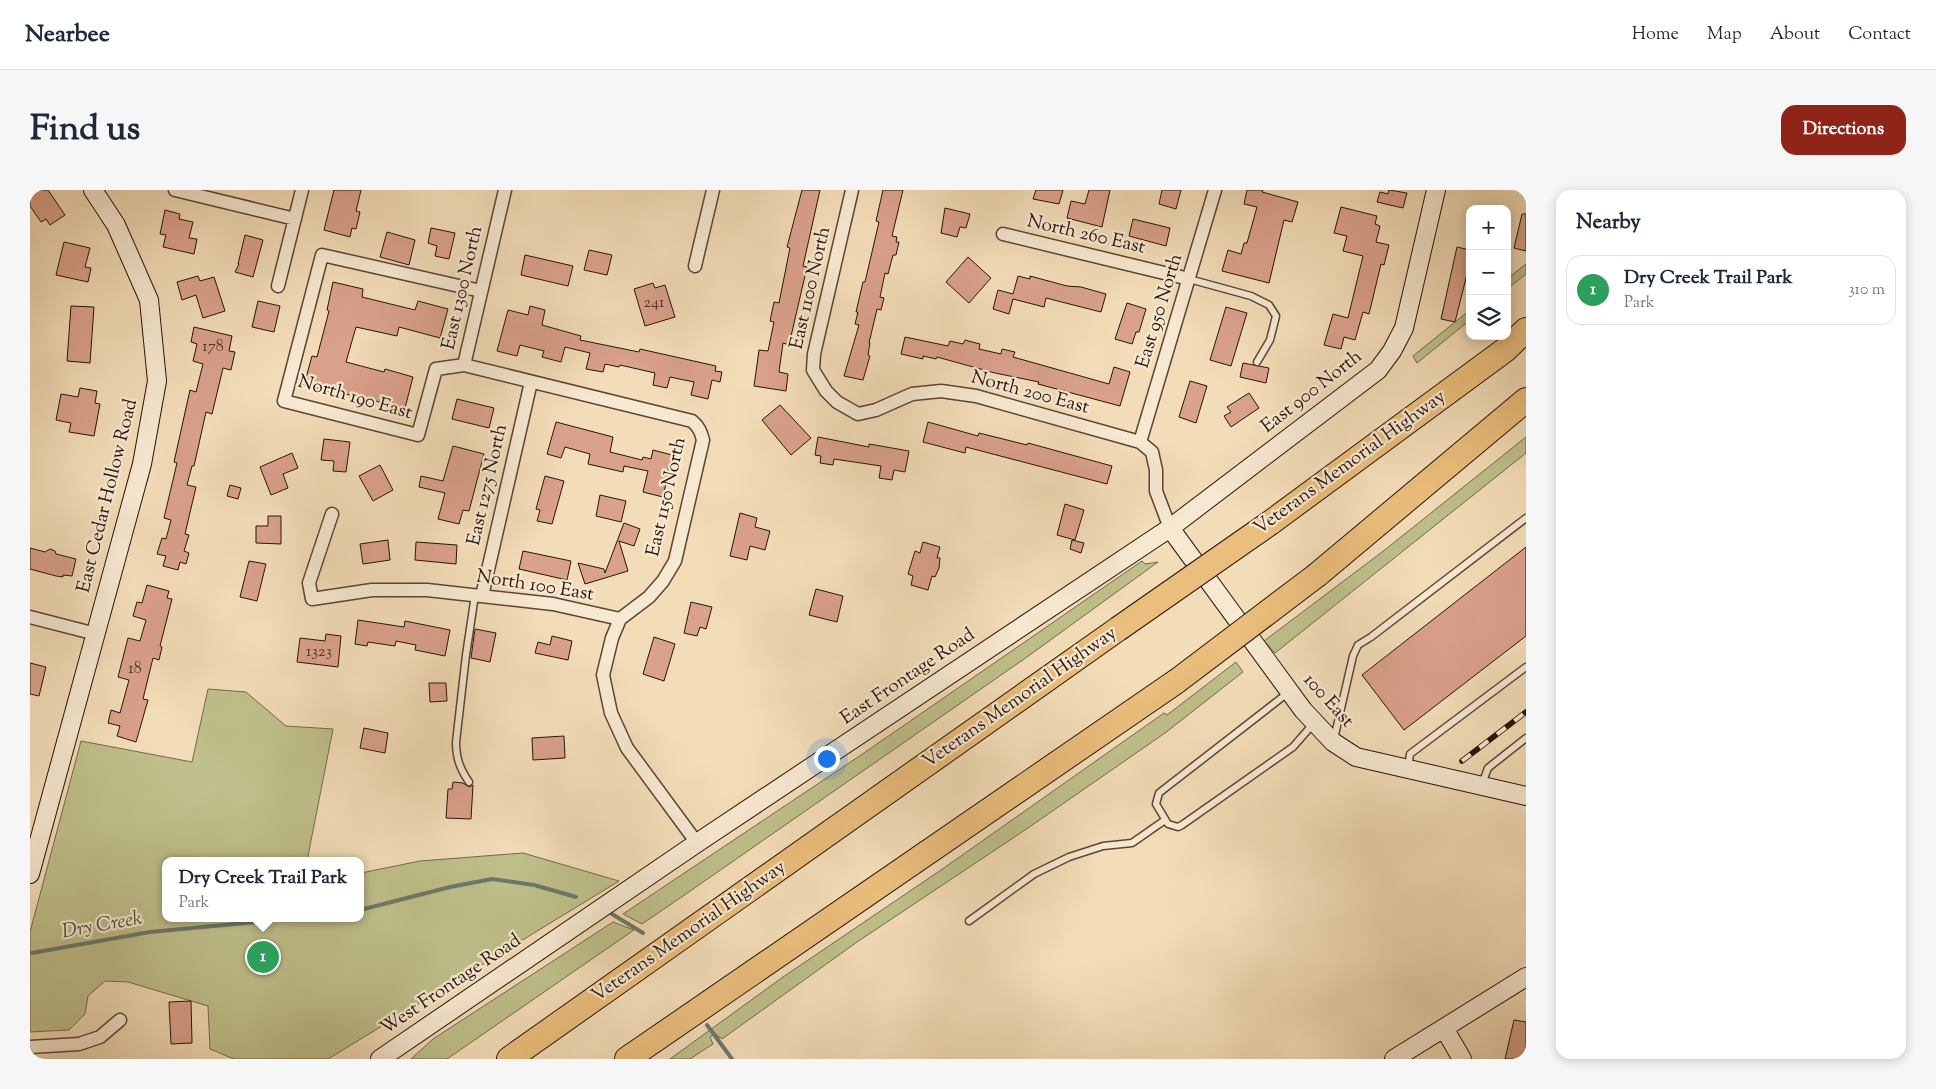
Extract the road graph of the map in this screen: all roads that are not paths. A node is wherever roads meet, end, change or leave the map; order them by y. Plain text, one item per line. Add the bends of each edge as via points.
1 (93, 190) edge
2 (175, 190) edge
3 (302, 190) edge
4 (505, 190) edge
5 (713, 190) edge
6 (852, 190) edge
7 (1215, 190) edge
8 (1436, 190) edge
9 (295, 219) junction
10 (1003, 234) dead end
11 (695, 266) dead end
12 (1189, 279) junction
13 (278, 286) dead end
14 (482, 291) junction
15 (1526, 330) edge
16 (1257, 362) dead end
17 (464, 365) junction
18 (531, 382) junction
19 (826, 392) joint
20 (1526, 400) edge
21 (695, 424) joint
22 (1140, 442) junction
23 (332, 514) dead end
24 (1526, 518) edge
25 (1170, 528) junction
26 (479, 596) junction
27 (30, 617) edge
28 (620, 619) junction
29 (96, 634) junction
30 (1526, 666) edge
31 (1290, 691) junction
32 (1315, 722) junction
33 (1526, 738) edge
34 (1333, 742) junction
35 (1408, 767) junction
36 (469, 782) dead end
37 (1481, 786) junction
38 (1526, 796) edge
39 (1166, 820) junction
40 (697, 843) junction
41 (30, 874) edge
42 (969, 921) dead end
43 (546, 946) joint
44 (1526, 977) edge
45 (120, 1020) dead end
46 (1444, 1028) junction
47 (30, 1047) edge
48 (380, 1059) edge
49 (509, 1059) edge
50 (627, 1059) edge
51 (1394, 1059) edge
52 (1462, 1059) edge

1 - 29 street, East Cedar Hollow Road via 116,225 148,300 157,381 142,464
2 - 9 street
3 - 9 street
4 - 14 street, East 1300 North
5 - 11 street
6 - 19 street, East 1100 North via 814,354 813,370
7 - 12 street, East 950 North
8 - 25 street, East 900 North via 1404,328 1378,370
9 - 13 street
10 - 12 street, North 260 East
12 - 16 lane via 1251,296 1269,305 1276,316 1270,340
12 - 22 street, East 950 North
14 - 17 street, East 1300 North
14 - 17 street, North 190 East via 322,255 284,401 418,436 436,369
15 - 49 highway, Veterans Memorial Highway, bridge via 1504,350 1270,523
17 - 18 street, North 190 East
18 - 21 street, North 190 East via 692,420
18 - 26 street, East 1275 North
19 - 22 street, North 200 East via 858,414 876,410 912,394 941,391 976,396
20 - 50 highway, bridge via 1317,574 1177,681
21 - 28 street, East 1150 North via 701,430 703,440 675,561 649,597
22 - 25 street via 1152,452 1156,491
23 - 26 street, North 100 East via 309,583 312,599 372,590 428,590
24 - 34 lane via 1358,645
25 - 31 street, 100 East
25 - 40 street, East Frontage Road
26 - 28 street, North 100 East via 553,604
26 - 36 lane via 466,655 456,742 460,769
27 - 29 street
28 - 40 street via 603,675 611,713 627,748
29 - 41 street, East Cedar Hollow Road
30 - 35 lane via 1410,754
31 - 32 street, 100 East
31 - 39 lane via 1159,793 1156,804
32 - 34 street, 100 East
32 - 39 lane via 1293,747 1182,825 1172,826
33 - 37 lane via 1488,768
34 - 35 street, 100 East via 1356,757
35 - 37 street, 100 East
37 - 38 street, 100 East
39 - 42 lane via 1132,843 1103,846 1068,857 1034,874
40 - 43 street, East Frontage Road
43 - 48 street, West Frontage Road
44 - 46 street
45 - 47 street via 100,1037 79,1044
46 - 51 street
46 - 52 street

